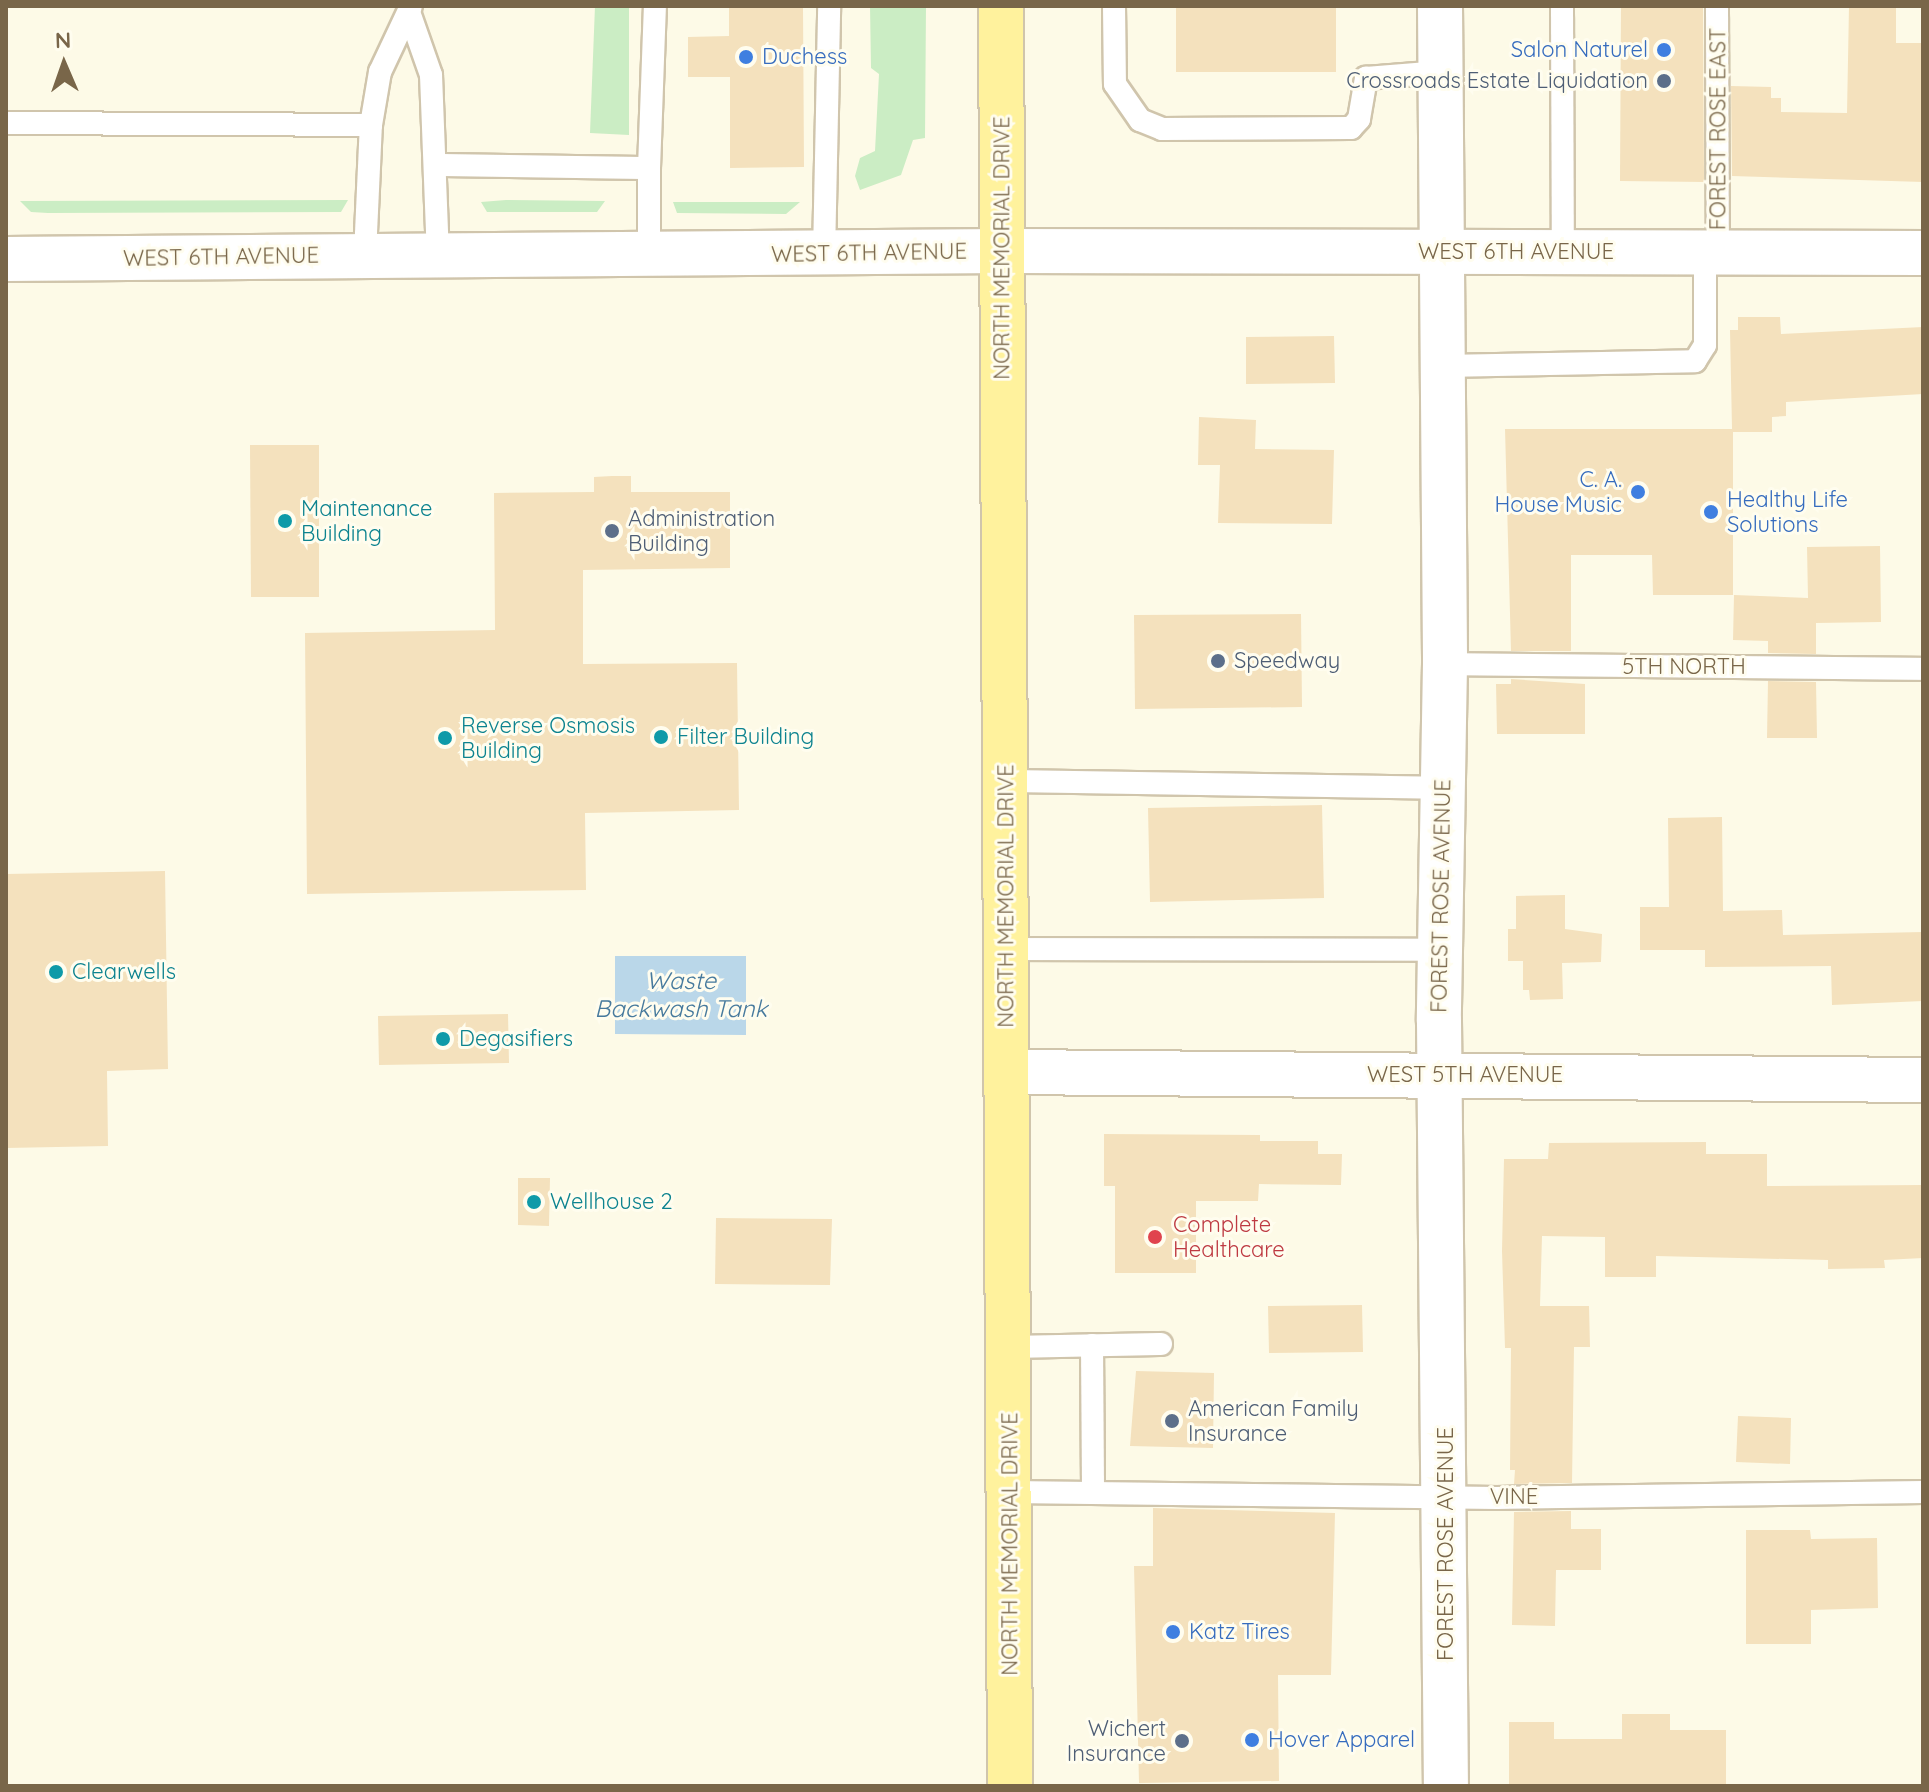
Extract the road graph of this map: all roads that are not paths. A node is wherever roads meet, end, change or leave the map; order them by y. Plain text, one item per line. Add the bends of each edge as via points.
1 (655, 6) edge
2 (829, 6) edge
3 (1001, 6) edge
4 (1114, 6) edge
5 (1440, 6) edge
6 (1562, 6) edge
7 (1717, 6) edge
8 (410, 10) edge
9 (1441, 72) junction
10 (6, 123) edge
11 (371, 125) junction
12 (436, 165) junction
13 (649, 168) junction
14 (1003, 251) junction
15 (1443, 251) junction
16 (1563, 253) junction
17 (1712, 253) junction
18 (1923, 253) edge
19 (649, 254) junction
20 (365, 255) junction
21 (438, 255) junction
22 (824, 255) junction
23 (6, 259) edge
24 (1443, 366) junction
25 (1445, 664) junction
26 (1923, 669) edge
27 (1006, 781) junction
28 (1442, 788) junction
29 (1007, 949) junction
30 (1444, 950) junction
31 (1007, 1072) junction
32 (1440, 1073) junction
33 (1923, 1080) edge
34 (1161, 1344) dead end
35 (1092, 1345) junction
36 (1009, 1347) junction
37 (1010, 1492) junction
38 (1923, 1492) edge
39 (1093, 1493) junction
40 (1447, 1497) junction
41 (1010, 1786) edge
42 (1446, 1786) edge

1 - 13 lane
2 - 22 lane
3 - 14 main road, NORTH MEMORIAL DRIVE
4 - 9 lane via 1115,84 1140,120 1162,129 1351,128 1359,119 1366,78
5 - 9 street, FOREST ROSE AVENUE
6 - 16 lane
7 - 17 lane, FOREST ROSE EAST
8 - 11 lane via 380,72
8 - 12 lane via 431,75
9 - 15 street, FOREST ROSE AVENUE
10 - 11 lane
11 - 20 lane
12 - 13 lane
12 - 21 lane
13 - 19 lane
14 - 15 street, WEST 6TH AVENUE
14 - 22 street, WEST 6TH AVENUE
14 - 27 main road, NORTH MEMORIAL DRIVE
15 - 16 street, WEST 6TH AVENUE
15 - 24 street, FOREST ROSE AVENUE
16 - 17 street, WEST 6TH AVENUE
17 - 18 street, WEST 6TH AVENUE
17 - 24 lane, FOREST ROSE EAST via 1705,345 1695,361
19 - 21 street, WEST 6TH AVENUE
19 - 22 street, WEST 6TH AVENUE
20 - 21 street, WEST 6TH AVENUE
20 - 23 street, WEST 6TH AVENUE
24 - 25 street, FOREST ROSE AVENUE
25 - 26 lane, 5TH NORTH
25 - 28 street, FOREST ROSE AVENUE
27 - 28 lane
27 - 29 main road, NORTH MEMORIAL DRIVE
28 - 30 street, FOREST ROSE AVENUE
29 - 30 lane
29 - 31 main road, NORTH MEMORIAL DRIVE
30 - 32 street, FOREST ROSE AVENUE
31 - 32 street, WEST 5TH AVENUE
31 - 36 main road, NORTH MEMORIAL DRIVE
32 - 33 street, WEST 5TH AVENUE
32 - 40 street, FOREST ROSE AVENUE
34 - 35 lane
35 - 36 lane
35 - 39 lane
36 - 37 main road, NORTH MEMORIAL DRIVE
37 - 39 lane, VINE
37 - 41 main road, NORTH MEMORIAL DRIVE
38 - 40 lane, VINE
39 - 40 lane, VINE
40 - 42 street, FOREST ROSE AVENUE

